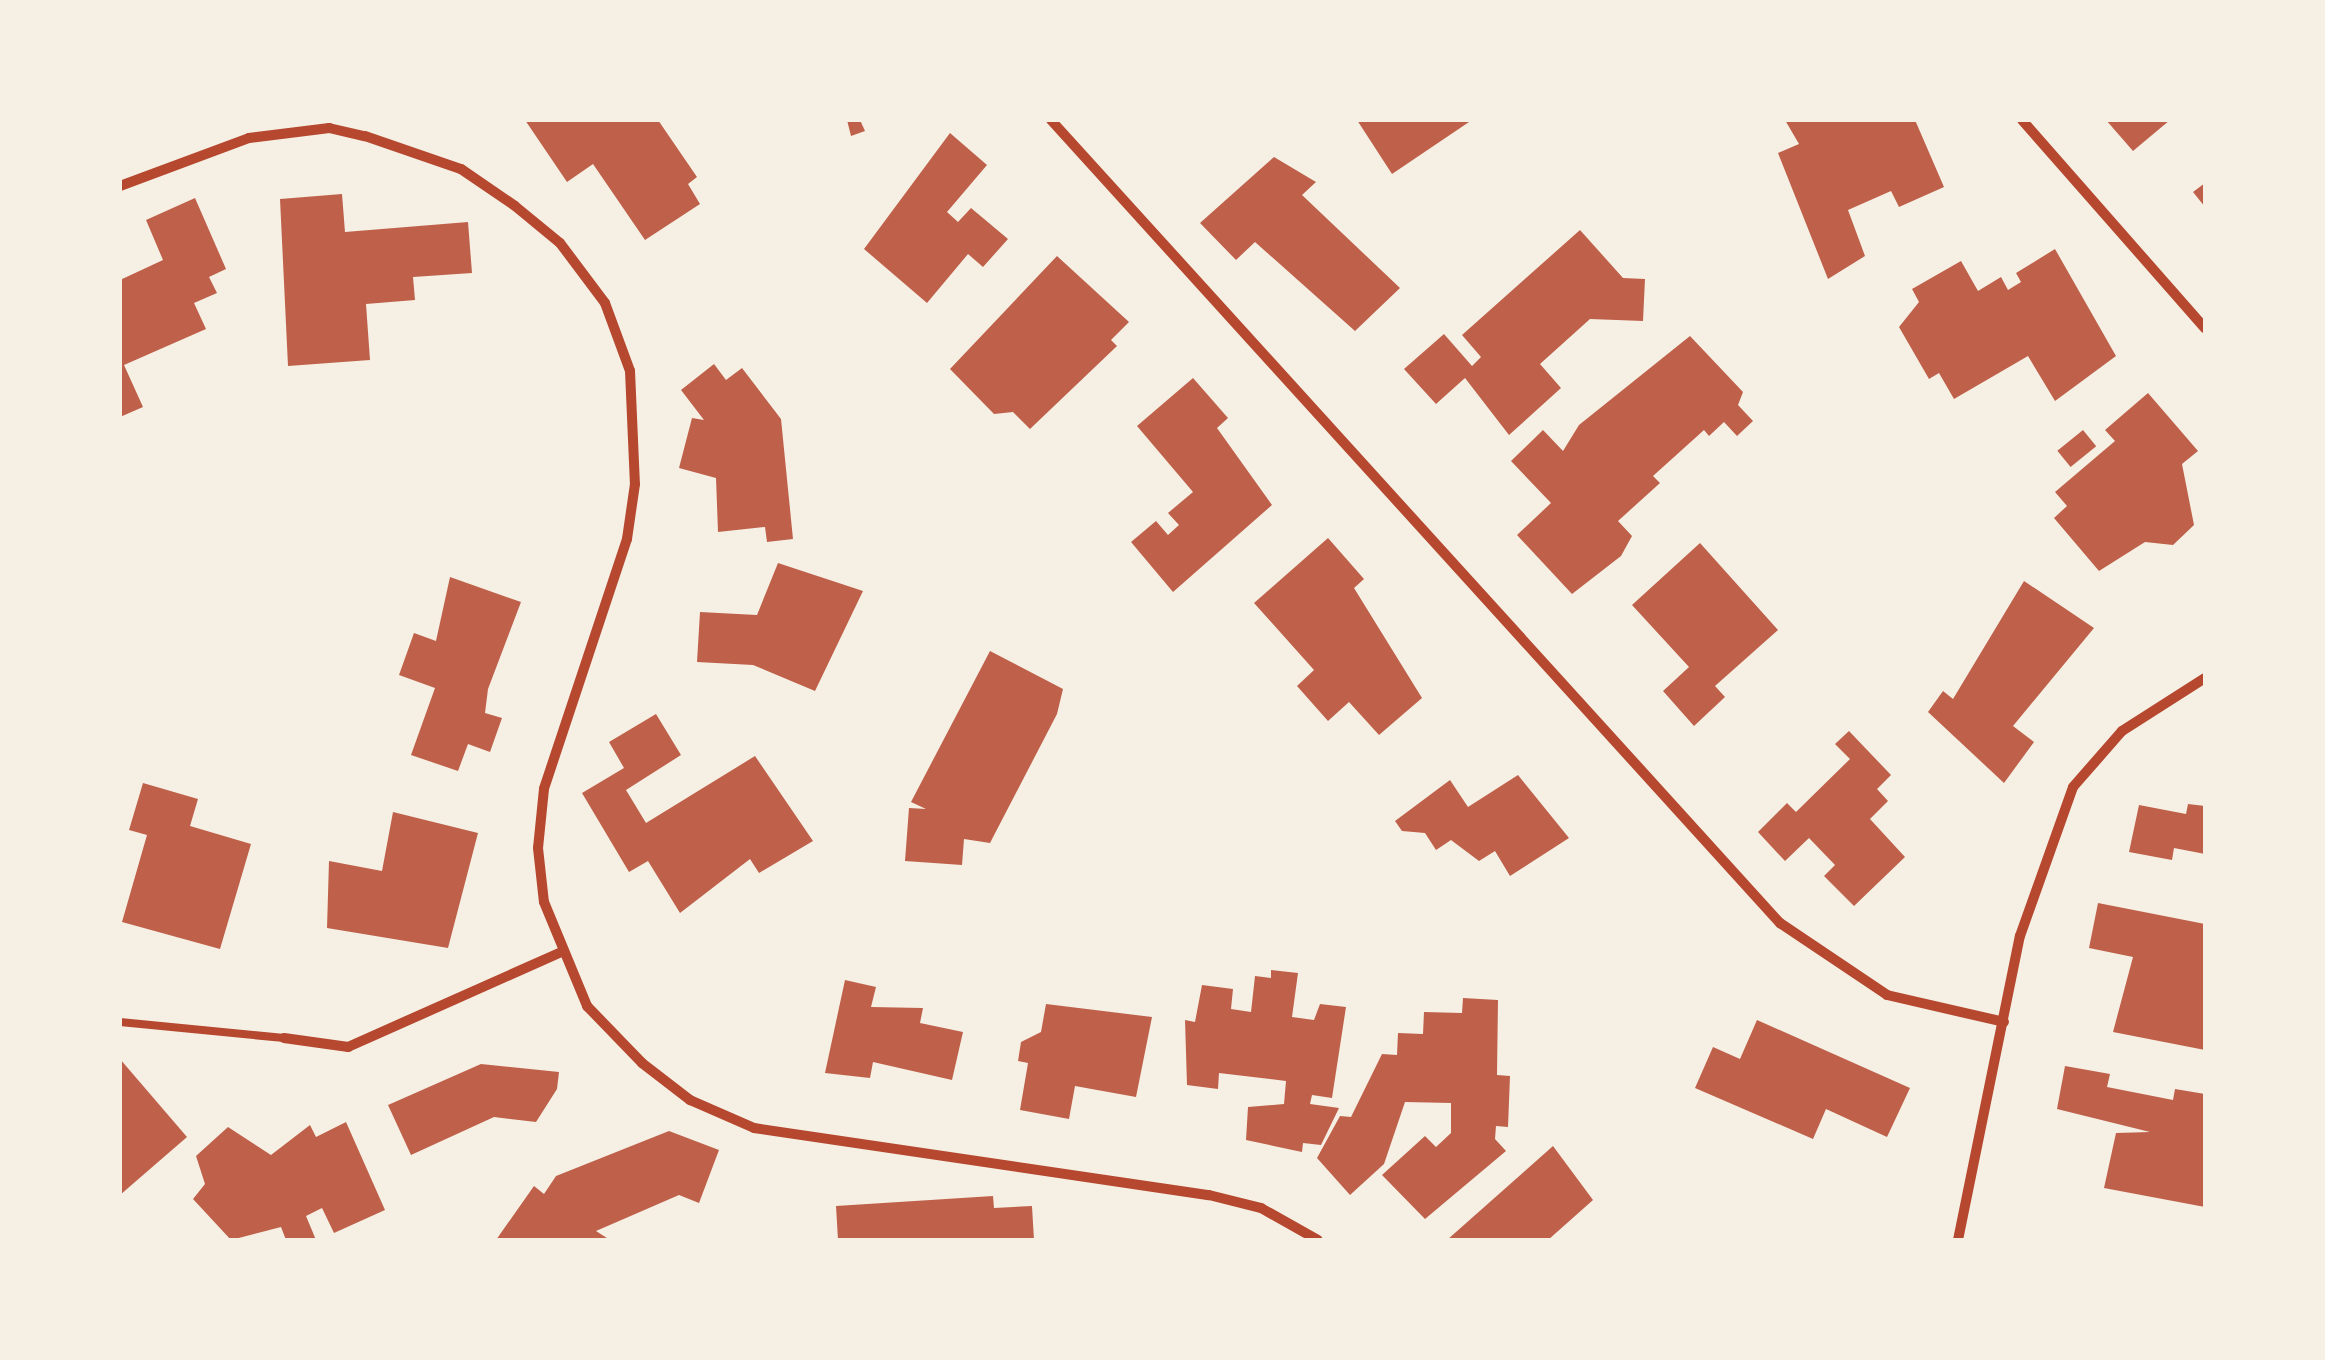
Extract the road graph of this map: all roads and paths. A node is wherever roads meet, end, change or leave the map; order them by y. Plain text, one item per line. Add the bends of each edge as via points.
1 (1052, 120) edge
2 (2022, 120) edge
3 (329, 124) edge
4 (120, 186) edge
5 (2205, 328) edge
6 (2205, 678) edge
7 (561, 952) junction
8 (120, 1022) edge
9 (2004, 1022) junction
10 (284, 1038) joint
11 (1318, 1240) edge
12 (1958, 1240) edge

1 - 9 street via 1780,923 1888,995
2 - 5 street
3 - 4 street via 249,138
3 - 7 street via 461,169 515,206 560,243 605,303 630,371 638,428 626,540 544,789 544,902
6 - 9 street via 2122,731 2073,787 2034,888
7 - 10 street via 348,1047
7 - 11 street via 587,1006 642,1063 690,1100 754,1128 1209,1194 1261,1208
8 - 10 lane
9 - 12 street

